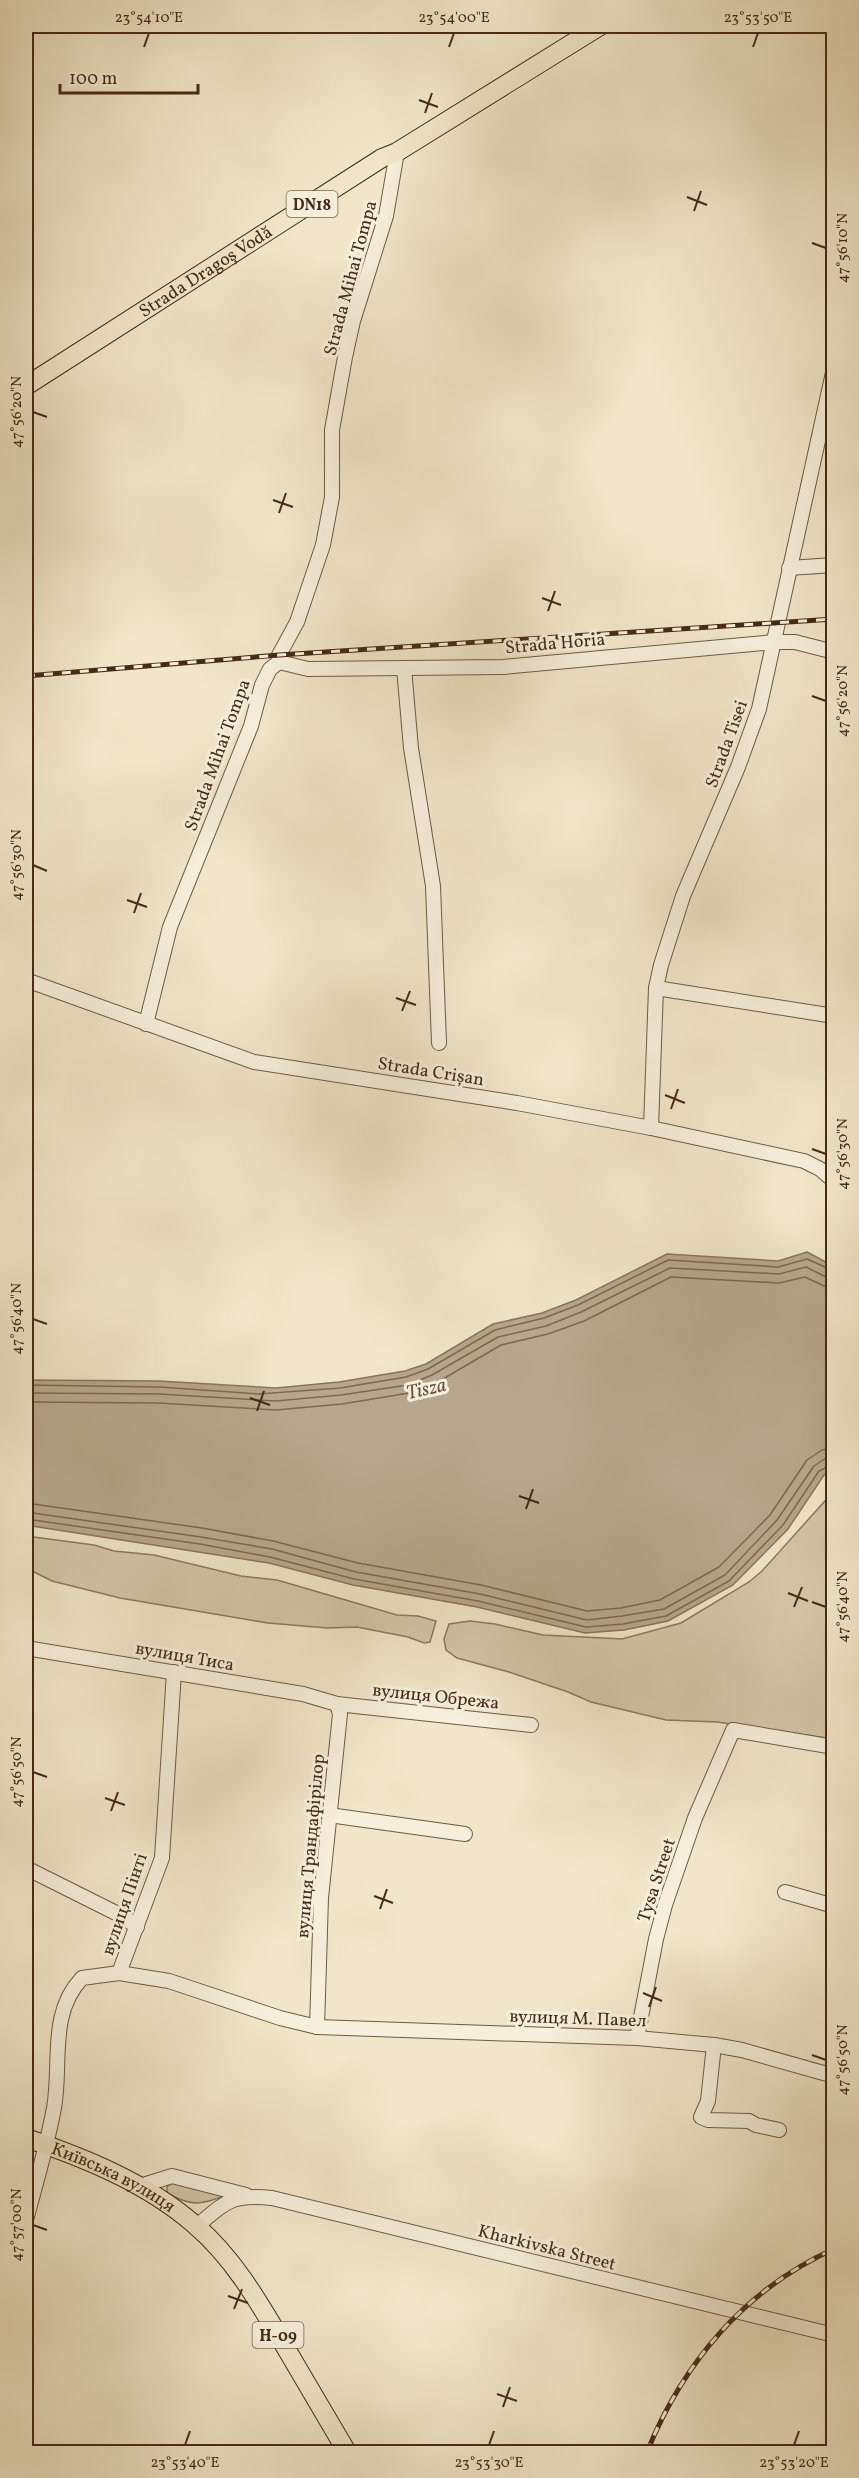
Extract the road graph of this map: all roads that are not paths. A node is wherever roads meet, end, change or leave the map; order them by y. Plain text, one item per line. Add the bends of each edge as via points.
1 (600, 26) edge
2 (396, 152) junction
3 (834, 368) edge
4 (26, 386) edge
5 (834, 565) edge
6 (789, 568) junction
7 (774, 642) junction
8 (834, 652) edge
9 (279, 662) junction
10 (404, 668) junction
11 (26, 980) edge
12 (656, 988) junction
13 (834, 1016) edge
14 (146, 1024) junction
15 (438, 1043) dead end
16 (651, 1128) junction
17 (834, 1181) edge
18 (26, 1648) edge
19 (174, 1672) junction
20 (337, 1704) junction
21 (531, 1725) dead end
22 (834, 1747) edge
23 (329, 1815) junction
24 (465, 1834) dead end
25 (26, 1868) edge
26 (785, 1892) dead end
27 (834, 1906) edge
28 (137, 1927) junction
29 (119, 1973) junction
30 (317, 2027) junction
31 (637, 2038) junction
32 (714, 2044) junction
33 (834, 2076) edge
34 (779, 2130) dead end
35 (26, 2138) edge
36 (46, 2145) junction
37 (140, 2186) junction
38 (251, 2196) junction
39 (26, 2220) edge
40 (197, 2226) junction
41 (834, 2335) edge
42 (347, 2452) edge

1 - 2 main road, Strada Dragoș Vodă / DN18
2 - 4 main road, Strada Dragoș Vodă / DN18
2 - 9 street, Strada Mihai Tompa via 386,216 345,357 332,430 332,497 323,545
3 - 6 street, Strada Tisei
5 - 6 street
6 - 7 street, Strada Tisei
7 - 8 street, Strada Horia via 795,642
7 - 10 street, Strada Horia via 503,667
7 - 12 street, Strada Tisei via 750,739 683,896
9 - 10 street, Strada Horia via 308,669
9 - 14 street, Strada Mihai Tompa via 270,669 262,685 251,726 170,927
10 - 15 street via 411,748 433,886
11 - 14 street, Strada Crișan
12 - 13 street
12 - 16 street, Strada Tisei
14 - 16 street, Strada Crișan via 254,1062 394,1082
16 - 17 street, Strada Crișan via 804,1161
18 - 19 street, вулиця Тиса
19 - 20 street, вулиця Тиса via 303,1694
19 - 28 street, вулиця Пінті via 162,1858
20 - 21 street, вулиця Обрежа
20 - 23 street, вулиця Трандафірілор via 340,1714
22 - 31 street, Tysa Street via 733,1730 695,1818 665,1905
23 - 24 street
23 - 30 street, вулиця Трандафірілор via 321,1898
25 - 28 street
26 - 27 street
28 - 29 street, вулиця Пінті
29 - 30 street, вулиця М. Павел via 168,1981
29 - 36 street, вулиця Пінті via 82,1978 63,2006 58,2076
30 - 31 street, вулиця М. Павел
31 - 32 street, вулиця М. Павел
32 - 33 street, вулиця М. Павел
32 - 34 street via 708,2101 701,2116 708,2120 749,2121
35 - 36 main road, Київська вулиця / Н-09
36 - 37 main road, Київська вулиця / Н-09
36 - 39 street, вулиця Пінті
37 - 38 street, Kharkivska Street via 172,2176
37 - 40 main road, Київська вулиця / Н-09
38 - 40 street, Kharkivska Street via 224,2204
38 - 41 street, Kharkivska Street
40 - 42 main road, Н-09 via 260,2303

